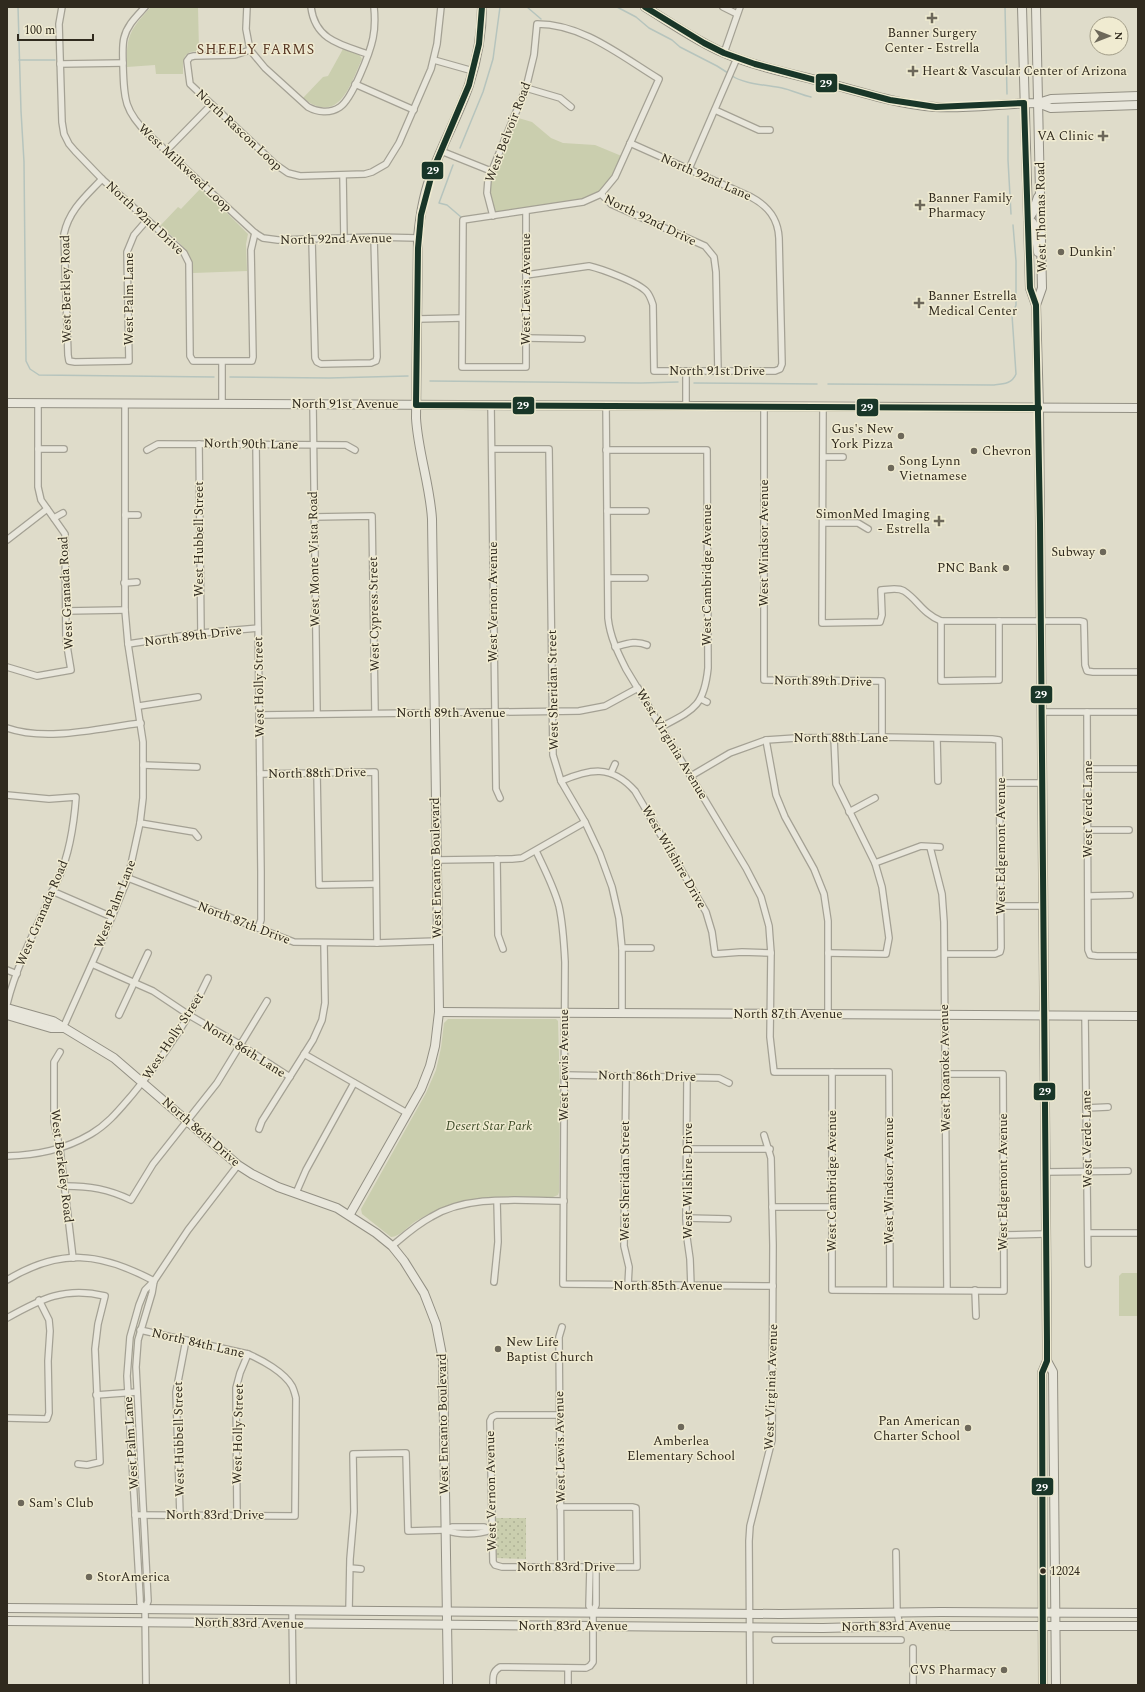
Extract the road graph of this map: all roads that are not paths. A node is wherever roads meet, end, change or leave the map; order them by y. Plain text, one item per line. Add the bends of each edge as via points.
1 (62, 7) edge
2 (145, 7) edge
3 (247, 7) edge
4 (311, 7) edge
5 (374, 7) edge
6 (441, 7) edge
7 (482, 7) edge
8 (645, 7) edge
9 (723, 7) edge
10 (740, 7) edge
11 (1022, 7) edge
12 (1036, 7) edge
13 (738, 14) junction
14 (250, 50) junction
15 (724, 53) junction
16 (368, 54) junction
17 (737, 58) junction
18 (434, 60) junction
19 (123, 63) junction
20 (60, 64) junction
21 (473, 71) junction
22 (355, 84) junction
23 (526, 88) junction
24 (1123, 96) junction
25 (1138, 96) edge
26 (1024, 103) junction
27 (1038, 103) junction
28 (211, 105) junction
29 (1138, 105) edge
30 (571, 107) dead end
31 (1085, 107) junction
32 (414, 110) junction
33 (715, 110) junction
34 (770, 130) dead end
35 (630, 143) junction
36 (166, 151) junction
37 (441, 151) junction
38 (689, 169) junction
39 (491, 172) junction
40 (343, 175) junction
41 (102, 179) junction
42 (1040, 187) junction
43 (601, 194) junction
44 (526, 211) junction
45 (493, 216) junction
46 (147, 220) junction
47 (1028, 220) junction
48 (255, 233) junction
49 (374, 237) junction
50 (344, 238) junction
51 (418, 238) junction
52 (312, 240) junction
53 (1042, 262) junction
54 (526, 275) junction
55 (1036, 305) junction
56 (462, 318) junction
57 (418, 319) junction
58 (526, 338) junction
59 (582, 338) dead end
60 (129, 361) joint
61 (222, 362) junction
62 (780, 369) joint
63 (686, 371) junction
64 (718, 371) junction
65 (7, 403) edge
66 (38, 403) junction
67 (125, 404) junction
68 (222, 404) junction
69 (313, 404) junction
70 (416, 405) junction
71 (491, 405) junction
72 (606, 405) junction
73 (686, 406) junction
74 (764, 406) junction
75 (823, 406) junction
76 (1039, 408) junction
77 (1138, 408) edge
78 (199, 444) junction
79 (256, 444) junction
80 (313, 445) junction
81 (38, 449) junction
82 (64, 449) dead end
83 (492, 449) junction
84 (147, 450) dead end
85 (355, 450) dead end
86 (606, 450) junction
87 (823, 457) junction
88 (843, 457) dead end
89 (47, 509) junction
90 (646, 511) dead end
91 (608, 512) junction
92 (63, 513) dead end
93 (124, 515) junction
94 (138, 515) dead end
95 (313, 516) junction
96 (54, 518) junction
97 (823, 523) junction
98 (868, 529) dead end
99 (7, 540) edge
100 (608, 578) junction
101 (646, 578) dead end
102 (137, 582) dead end
103 (124, 583) junction
104 (125, 610) junction
105 (65, 611) junction
106 (941, 621) junction
107 (999, 621) junction
108 (1041, 621) junction
109 (258, 628) junction
110 (201, 633) junction
111 (128, 644) junction
112 (647, 645) dead end
113 (615, 647) junction
114 (7, 667) edge
115 (1138, 672) edge
116 (764, 680) joint
117 (638, 688) junction
118 (198, 697) dead end
119 (701, 699) junction
120 (707, 702) dead end
121 (139, 706) junction
122 (552, 712) junction
123 (1042, 712) junction
124 (1087, 712) junction
125 (1138, 712) edge
126 (376, 713) junction
127 (434, 713) junction
128 (495, 713) junction
129 (260, 714) junction
130 (317, 714) junction
131 (141, 723) junction
132 (661, 727) junction
133 (7, 728) edge
134 (882, 737) junction
135 (834, 738) junction
136 (937, 739) junction
137 (766, 740) junction
138 (999, 740) joint
139 (616, 764) dead end
140 (143, 765) junction
141 (197, 766) dead end
142 (1088, 769) junction
143 (1138, 769) edge
144 (317, 773) junction
145 (611, 773) junction
146 (260, 774) junction
147 (691, 776) junction
148 (561, 781) junction
149 (938, 782) dead end
150 (1000, 783) junction
151 (1042, 783) junction
152 (7, 794) edge
153 (500, 798) dead end
154 (876, 798) dead end
155 (849, 812) junction
156 (584, 822) junction
157 (140, 823) junction
158 (1088, 830) junction
159 (1129, 830) dead end
160 (198, 838) dead end
161 (930, 847) junction
162 (940, 847) dead end
163 (536, 850) junction
164 (497, 859) junction
165 (436, 860) junction
166 (875, 863) junction
167 (128, 878) junction
168 (376, 884) junction
169 (52, 892) junction
170 (1130, 895) dead end
171 (1088, 896) junction
172 (1001, 906) junction
173 (1043, 906) junction
174 (112, 917) junction
175 (258, 928) junction
176 (437, 941) junction
177 (324, 943) junction
178 (377, 943) junction
179 (622, 948) junction
180 (651, 948) dead end
181 (503, 949) dead end
182 (148, 953) dead end
183 (771, 953) junction
184 (828, 953) junction
185 (945, 954) junction
186 (1138, 956) edge
187 (92, 964) junction
188 (7, 970) edge
189 (17, 974) junction
190 (208, 978) dead end
191 (134, 982) junction
192 (267, 1001) dead end
193 (7, 1004) edge
194 (7, 1008) edge
195 (439, 1012) junction
196 (564, 1013) junction
197 (622, 1013) junction
198 (770, 1014) junction
199 (7, 1015) edge
200 (119, 1015) dead end
201 (188, 1015) junction
202 (828, 1015) junction
203 (944, 1015) junction
204 (1086, 1015) junction
205 (1044, 1016) junction
206 (1138, 1016) edge
207 (63, 1028) junction
208 (239, 1044) junction
209 (60, 1052) dead end
210 (304, 1054) junction
211 (832, 1072) junction
212 (946, 1074) junction
213 (565, 1075) junction
214 (626, 1076) junction
215 (290, 1077) junction
216 (687, 1077) junction
217 (143, 1082) junction
218 (729, 1083) dead end
219 (354, 1084) junction
220 (1108, 1107) dead end
221 (1086, 1108) junction
222 (407, 1113) junction
223 (186, 1120) junction
224 (260, 1129) dead end
225 (764, 1135) dead end
226 (60, 1149) junction
227 (687, 1149) junction
228 (770, 1149) junction
229 (7, 1156) edge
230 (238, 1165) junction
231 (1045, 1172) junction
232 (1087, 1172) junction
233 (1128, 1172) dead end
234 (65, 1186) junction
235 (296, 1193) junction
236 (497, 1201) junction
237 (564, 1201) junction
238 (772, 1207) junction
239 (832, 1207) junction
240 (350, 1214) junction
241 (686, 1218) junction
242 (728, 1219) dead end
243 (1088, 1233) junction
244 (1138, 1233) edge
245 (1046, 1234) junction
246 (1004, 1235) junction
247 (392, 1246) junction
248 (72, 1258) junction
249 (1088, 1264) dead end
250 (7, 1280) edge
251 (154, 1281) junction
252 (494, 1282) dead end
253 (563, 1284) joint
254 (628, 1285) junction
255 (691, 1286) junction
256 (773, 1286) junction
257 (890, 1290) junction
258 (947, 1290) junction
259 (976, 1290) junction
260 (39, 1300) junction
261 (976, 1316) dead end
262 (7, 1318) edge
263 (562, 1327) dead end
264 (140, 1330) junction
265 (186, 1340) junction
266 (248, 1354) junction
267 (1047, 1361) junction
268 (128, 1392) junction
269 (137, 1392) junction
270 (96, 1395) junction
271 (559, 1415) junction
272 (7, 1418) edge
273 (78, 1464) dead end
274 (1042, 1481) junction
275 (1055, 1481) junction
276 (560, 1507) junction
277 (135, 1515) junction
278 (144, 1515) junction
279 (180, 1515) junction
280 (237, 1515) junction
281 (295, 1516) joint
282 (444, 1530) junction
283 (491, 1530) junction
284 (896, 1552) dead end
285 (495, 1565) joint
286 (350, 1568) junction
287 (361, 1568) dead end
288 (561, 1568) junction
289 (593, 1568) junction
290 (7, 1608) edge
291 (36, 1608) junction
292 (144, 1609) junction
293 (292, 1610) junction
294 (349, 1610) junction
295 (446, 1611) junction
296 (593, 1612) junction
297 (897, 1612) junction
298 (1042, 1612) junction
299 (749, 1613) junction
300 (1055, 1613) junction
301 (1138, 1613) edge
302 (7, 1621) edge
303 (36, 1621) junction
304 (145, 1622) junction
305 (292, 1624) junction
306 (446, 1624) junction
307 (592, 1626) junction
308 (900, 1626) junction
309 (1042, 1626) junction
310 (1138, 1626) edge
311 (749, 1627) junction
312 (1055, 1627) junction
313 (775, 1640) dead end
314 (902, 1640) dead end
315 (913, 1648) dead end
316 (568, 1668) junction
317 (146, 1685) edge
318 (293, 1685) edge
319 (448, 1685) edge
320 (493, 1685) edge
321 (568, 1685) edge
322 (750, 1685) edge
323 (913, 1685) edge
324 (1043, 1685) edge
325 (1056, 1685) edge

1 - 20 street via 59,24
2 - 19 street, West Milkweed Loop via 131,23 124,39
3 - 14 street via 246,29
4 - 16 street via 318,27 330,39 339,45
5 - 16 street via 373,38
6 - 18 street
7 - 21 main road, West Encanto Boulevard via 480,38
8 - 15 main road
9 - 13 street
10 - 13 street
11 - 26 main road, West Thomas Road
12 - 27 main road, West Thomas Road
13 - 15 street
14 - 22 street via 300,102 315,111 328,112 340,108
14 - 28 street, North Rascon Loop via 235,55 194,56 187,61 190,84
15 - 17 main road
16 - 22 street
17 - 26 main road via 886,99 921,106
17 - 33 street
18 - 21 street
18 - 32 street
19 - 20 street
19 - 36 street, West Milkweed Loop via 124,90 129,111 138,124
20 - 41 street via 64,134 69,144
21 - 37 main road, West Encanto Boulevard
22 - 32 street
23 - 30 street via 560,98
23 - 35 street, West Belvoir Road via 534,55 537,24 564,28 586,35 659,79
23 - 39 street, West Belvoir Road
24 - 25 main road
24 - 27 main road via 1051,99
24 - 31 main road via 1121,100
26 - 27 main road
26 - 47 main road, West Thomas Road
27 - 31 main road via 1051,108
27 - 42 main road, West Thomas Road
28 - 36 street
28 - 40 street, North Rascon Loop via 288,173 300,176
29 - 31 main road
32 - 40 street, North Rascon Loop via 386,164 365,174
33 - 34 street via 759,130
33 - 38 street
35 - 38 street, North 92nd Lane
35 - 43 street via 615,177
36 - 48 street, West Milkweed Loop
37 - 39 street
37 - 51 main road, West Encanto Boulevard via 432,170 423,202
38 - 62 street, North 92nd Lane via 751,197 765,206 776,221 779,238 782,364
39 - 45 street, West Belvoir Road via 487,193
40 - 50 street
41 - 46 street, North 92nd Drive
41 - 60 street, West Berkley Road via 74,208 64,234 68,354 69,360 75,362
42 - 47 main road via 1035,208
42 - 53 main road, West Thomas Road
43 - 44 street, North 92nd Drive via 584,202
43 - 64 street, North 92nd Drive via 611,204 705,246 714,257
44 - 45 street, North 92nd Drive
44 - 54 street, West Lewis Avenue
45 - 56 street, North 92nd Drive via 463,220
46 - 60 street, West Palm Lane via 134,235 127,252
46 - 61 street, North 92nd Drive via 184,253 189,264 190,356 193,361
47 - 53 main road via 1034,223 1037,248
47 - 55 main road, West Thomas Road via 1030,288
48 - 52 street, North 92nd Avenue via 271,240
48 - 61 street via 251,250 252,361
49 - 50 street, North 92nd Avenue
49 - 51 street, North 92nd Avenue
49 - 52 street via 376,361 371,363 321,364 315,358
50 - 52 street, North 92nd Avenue
51 - 57 main road, West Encanto Boulevard
53 - 55 main road, West Thomas Road via 1042,288
54 - 58 street, West Lewis Avenue
54 - 63 street, North 91st Drive via 589,266 639,286 650,297 653,305 654,370
55 - 76 main road, West Thomas Road
56 - 57 street
56 - 58 street, West Lewis Avenue via 462,367 526,367
57 - 70 main road, West Encanto Boulevard
58 - 59 street
61 - 68 street
62 - 64 street, North 91st Drive
63 - 64 street, North 91st Drive
63 - 73 street
65 - 66 main road, North 91st Avenue
66 - 67 main road, North 91st Avenue
66 - 81 street, West Granada Road
67 - 68 main road, North 91st Avenue
67 - 93 street, West Palm Lane
68 - 69 main road, North 91st Avenue
69 - 70 main road, North 91st Avenue
69 - 80 street, West Monte Vista Road
70 - 71 main road, North 91st Avenue
70 - 127 main road, West Encanto Boulevard via 418,437 431,503
71 - 72 main road, North 91st Avenue
71 - 83 street, West Vernon Avenue
72 - 73 main road, North 91st Avenue
72 - 86 street, West Virginia Avenue
73 - 74 main road, North 91st Avenue
74 - 75 main road, North 91st Avenue
74 - 116 street, West Windsor Avenue
75 - 76 main road, North 91st Avenue
75 - 87 street
76 - 77 main road, North 91st Avenue
76 - 108 main road, West Thomas Road
78 - 79 street, North 90th Lane
78 - 84 street, North 90th Lane via 158,444
78 - 110 street, West Hubbell Street
79 - 80 street, North 90th Lane
79 - 109 street, West Holly Street
80 - 85 street, North 90th Lane via 346,445
80 - 95 street, West Monte Vista Road
81 - 82 street
81 - 89 street, West Granada Road via 38,487 41,500
83 - 122 street, West Sheridan Street via 549,448
83 - 128 street, West Vernon Avenue
86 - 91 street, West Virginia Avenue
86 - 119 street, West Cambridge Avenue via 707,450 708,668
87 - 88 street
87 - 97 street
89 - 96 street, West Granada Road
89 - 99 street
90 - 91 street
91 - 100 street, West Virginia Avenue
92 - 96 street
93 - 94 street
93 - 103 street, West Palm Lane
95 - 126 street, West Cypress Street via 372,516
95 - 130 street, West Monte Vista Road
96 - 105 street, West Granada Road via 65,534
97 - 98 street via 858,523
97 - 106 street via 822,622 880,622 881,590 896,589 903,591 924,611
100 - 101 street
100 - 113 street, West Virginia Avenue via 609,624
102 - 103 street
103 - 104 street, West Palm Lane
104 - 105 street
104 - 111 street, West Palm Lane
105 - 114 street, West Granada Road via 71,670 37,676
106 - 107 street
106 - 107 street via 941,681 999,680
107 - 108 street
108 - 115 street via 1084,622 1087,670
108 - 123 main road, West Thomas Road
109 - 110 street, North 89th Drive
109 - 129 street, West Holly Street
110 - 111 street, North 89th Drive
111 - 121 street, West Palm Lane
112 - 113 street via 635,642
113 - 117 street, West Virginia Avenue
116 - 134 street, North 89th Drive via 882,681
117 - 122 street, North 89th Avenue via 598,709
117 - 132 street, West Virginia Avenue
118 - 121 street
119 - 120 street
119 - 132 street via 690,710
121 - 131 street, West Palm Lane
122 - 128 street, North 89th Avenue
122 - 148 street, West Sheridan Street via 554,755
123 - 124 street
123 - 151 main road, West Thomas Road
124 - 125 street
124 - 142 street, West Verde Lane
126 - 127 street, North 89th Avenue
126 - 130 street, North 89th Avenue
127 - 128 street, North 89th Avenue
127 - 165 main road, West Encanto Boulevard
128 - 153 street, West Vernon Avenue via 496,789
129 - 130 street, North 89th Avenue
129 - 146 street, West Holly Street
131 - 133 street via 44,734 25,733
131 - 140 street, West Palm Lane
132 - 147 street, West Virginia Avenue
134 - 135 street, North 88th Lane
134 - 136 street, North 88th Lane
135 - 137 street, North 88th Lane
135 - 155 street via 836,784
136 - 138 street, North 88th Lane
136 - 149 street
137 - 147 street, North 88th Lane via 730,753
137 - 184 street via 776,795 824,894 828,921
138 - 150 street, West Edgemont Avenue
139 - 145 street
140 - 141 street
140 - 157 street, West Palm Lane
142 - 143 street
142 - 158 street, West Verde Lane
144 - 146 street, North 88th Drive
144 - 168 street via 319,885
144 - 168 street, North 88th Drive via 375,772
145 - 148 street via 597,770
145 - 183 street, West Wilshire Drive via 635,791 706,912 715,954
146 - 175 street, West Holly Street via 261,920
147 - 183 street, West Virginia Avenue via 757,887 766,910
148 - 156 street, West Sheridan Street
150 - 151 street
150 - 172 street, West Edgemont Avenue
151 - 173 main road, West Thomas Road
152 - 169 street, West Granada Road via 49,799 76,797 75,819 69,847 60,877
154 - 155 street
155 - 166 street
156 - 163 street
156 - 179 street, West Sheridan Street via 612,886
157 - 160 street via 194,832
157 - 167 street, West Palm Lane
158 - 159 street
158 - 171 street, West Verde Lane
161 - 162 street
161 - 166 street via 921,846
161 - 185 street, West Roanoke Avenue via 942,894
163 - 164 street via 522,858
163 - 196 street, West Lewis Avenue via 558,905 565,962
164 - 165 street
164 - 181 street via 498,936
165 - 176 main road, West Encanto Boulevard
166 - 184 street via 886,910 889,938 886,954
167 - 174 street, West Palm Lane
167 - 175 street, North 87th Drive
168 - 178 street
169 - 174 street
169 - 189 street, West Granada Road
170 - 171 street
171 - 186 street, West Verde Lane via 1090,955
172 - 173 street
172 - 185 street, West Edgemont Avenue via 1000,952
173 - 205 main road, West Thomas Road
174 - 187 street, West Palm Lane
175 - 177 street, North 87th Drive via 294,942
176 - 178 street, North 87th Drive
176 - 195 main road, West Encanto Boulevard
177 - 178 street, North 87th Drive
177 - 210 street via 325,1003 322,1020
179 - 180 street
179 - 197 street, West Sheridan Street
182 - 191 street
183 - 198 street, West Virginia Avenue
184 - 202 street
185 - 203 street, West Roanoke Avenue
187 - 191 street, North 86th Lane
187 - 207 street, West Palm Lane
188 - 189 street
189 - 193 street, West Granada Road
190 - 201 street, West Holly Street
191 - 200 street
191 - 201 street, North 86th Lane via 153,991
192 - 208 street
194 - 207 main road, North 86th Drive via 53,1021
195 - 196 main road, North 87th Avenue
195 - 222 main road, West Encanto Boulevard via 430,1066
196 - 197 main road, North 87th Avenue
196 - 213 street, West Lewis Avenue
197 - 198 main road, North 87th Avenue
198 - 202 main road, North 87th Avenue
198 - 211 street, West Virginia Avenue via 774,1072
199 - 207 main road, North 86th Drive via 51,1028
201 - 208 street, North 86th Lane
201 - 217 street, West Holly Street
202 - 203 main road, North 87th Avenue
203 - 205 main road, North 87th Avenue
203 - 212 street, West Roanoke Avenue
204 - 205 main road, North 87th Avenue
204 - 206 main road, North 87th Avenue
204 - 221 street, West Verde Lane
205 - 231 main road, West Thomas Road
207 - 217 main road, North 86th Drive via 114,1058
208 - 215 street, North 86th Lane
208 - 223 street via 217,1083
209 - 226 street, West Berkeley Road via 54,1062 54,1122
210 - 215 street
210 - 219 street
211 - 239 street, West Cambridge Avenue
211 - 257 street, West Windsor Avenue via 889,1072
212 - 246 street, West Edgemont Avenue via 1003,1074
212 - 258 street, West Roanoke Avenue
213 - 214 street, North 86th Drive
213 - 237 street, West Lewis Avenue
214 - 216 street, North 86th Drive
214 - 254 street, West Sheridan Street via 624,1246 629,1267
215 - 224 street via 262,1121
216 - 218 street, North 86th Drive via 719,1078
216 - 227 street, West Wilshire Drive
217 - 223 main road, North 86th Drive
217 - 226 street, West Holly Street via 110,1122 91,1135
219 - 222 street
219 - 235 street
220 - 221 street
221 - 232 street, West Verde Lane
222 - 240 main road, West Encanto Boulevard
223 - 230 main road, North 86th Drive
223 - 234 street via 152,1164 131,1200 117,1193 90,1186
225 - 228 street, West Virginia Avenue
226 - 229 street, West Holly Street via 30,1155
226 - 234 street, West Berkeley Road
227 - 228 street
227 - 241 street, West Wilshire Drive
228 - 238 street, West Virginia Avenue
230 - 235 main road, North 86th Drive via 265,1182
230 - 251 street, West Palm Lane via 183,1236
231 - 232 street
231 - 245 main road, West Thomas Road
232 - 233 street
232 - 243 street, West Verde Lane
234 - 248 street, West Berkeley Road
235 - 240 main road, North 86th Drive
236 - 237 street
236 - 247 street via 472,1203 442,1211 412,1229
236 - 252 street via 498,1242
237 - 253 street, West Lewis Avenue
238 - 239 street
238 - 256 street, West Virginia Avenue
239 - 257 street, West Cambridge Avenue via 832,1290
240 - 247 main road, West Encanto Boulevard
241 - 242 street
241 - 255 street, West Wilshire Drive
243 - 244 street
243 - 249 street, West Verde Lane
245 - 246 street
245 - 267 main road, West Thomas Road
246 - 259 street, West Edgemont Avenue via 1004,1291
247 - 282 main road, West Encanto Boulevard via 424,1293 434,1316 440,1340 443,1368
248 - 250 street via 51,1260 26,1268
248 - 251 street via 93,1258 115,1263
251 - 264 street, West Palm Lane
251 - 268 street, West Palm Lane via 145,1290 138,1305 131,1332 127,1361
253 - 254 street, North 85th Avenue
254 - 255 street, North 85th Avenue
255 - 256 street, North 85th Avenue
256 - 299 street, West Virginia Avenue via 772,1440 750,1526
257 - 258 street
258 - 259 street
259 - 261 street
260 - 262 street
260 - 270 street via 65,1293 93,1293 105,1296 95,1349
260 - 272 street via 49,1320 50,1331 49,1413 47,1419
263 - 271 street, West Lewis Avenue via 558,1337
264 - 265 street, North 84th Lane
264 - 269 street, West Palm Lane via 136,1354
265 - 266 street, North 84th Lane
265 - 279 street, West Hubbell Street via 176,1392
266 - 280 street, West Holly Street via 236,1392
266 - 281 street, North 84th Lane via 276,1371 292,1386 296,1404
267 - 274 main road, West Thomas Road via 1042,1373
267 - 275 main road, West Thomas Road via 1053,1372
268 - 269 street
268 - 270 street
268 - 277 street, West Palm Lane
269 - 278 street, West Palm Lane
270 - 273 street via 100,1462
271 - 276 street, West Lewis Avenue
271 - 283 street, West Vernon Avenue via 492,1417
274 - 275 main road
274 - 298 main road, West Thomas Road
275 - 300 main road, West Thomas Road
276 - 288 street, West Lewis Avenue
276 - 289 street, North 83rd Drive via 636,1508 637,1568
277 - 278 street, North 83rd Drive
277 - 292 street, West Palm Lane via 140,1602
278 - 279 street, North 83rd Drive
278 - 292 street, West Palm Lane via 148,1601
279 - 280 street, North 83rd Drive
280 - 281 street, North 83rd Drive
282 - 283 street via 452,1527 470,1530 484,1527
282 - 286 street via 408,1531 406,1453 353,1454 354,1512
282 - 295 main road, West Encanto Boulevard
283 - 285 street, West Vernon Avenue via 492,1558
284 - 297 street
285 - 288 street, North 83rd Drive
286 - 287 street
286 - 294 street
288 - 289 street, North 83rd Drive
289 - 296 street via 590,1606
290 - 291 main road, North 83rd Avenue
291 - 292 main road, North 83rd Avenue
291 - 303 main road
292 - 293 main road, North 83rd Avenue
292 - 304 street, West Palm Lane
293 - 294 main road, North 83rd Avenue
293 - 305 street
294 - 295 main road, North 83rd Avenue
295 - 296 main road, North 83rd Avenue
295 - 306 main road, West Encanto Boulevard
296 - 299 main road, North 83rd Avenue
296 - 307 street
297 - 298 main road, North 83rd Avenue
297 - 299 main road, North 83rd Avenue
297 - 308 street
298 - 300 main road, North 83rd Avenue
298 - 309 main road, West Thomas Road
299 - 311 street, West Virginia Avenue
300 - 301 main road, North 83rd Avenue
300 - 312 main road, West Thomas Road
302 - 303 main road, North 83rd Avenue
303 - 304 main road, North 83rd Avenue
304 - 305 main road, North 83rd Avenue
304 - 317 street, West Palm Lane
305 - 306 main road, North 83rd Avenue
305 - 318 street
306 - 307 main road, North 83rd Avenue
306 - 319 main road, West Encanto Boulevard
307 - 311 main road, North 83rd Avenue
307 - 316 street via 593,1662 586,1668
308 - 309 main road, North 83rd Avenue
308 - 311 main road, North 83rd Avenue
309 - 312 main road, North 83rd Avenue
309 - 324 main road, West Thomas Road
310 - 312 main road, North 83rd Avenue
311 - 322 street, West Virginia Avenue
312 - 325 main road, West Thomas Road
313 - 314 street
315 - 323 street
316 - 320 street via 500,1667 493,1674
316 - 321 street

